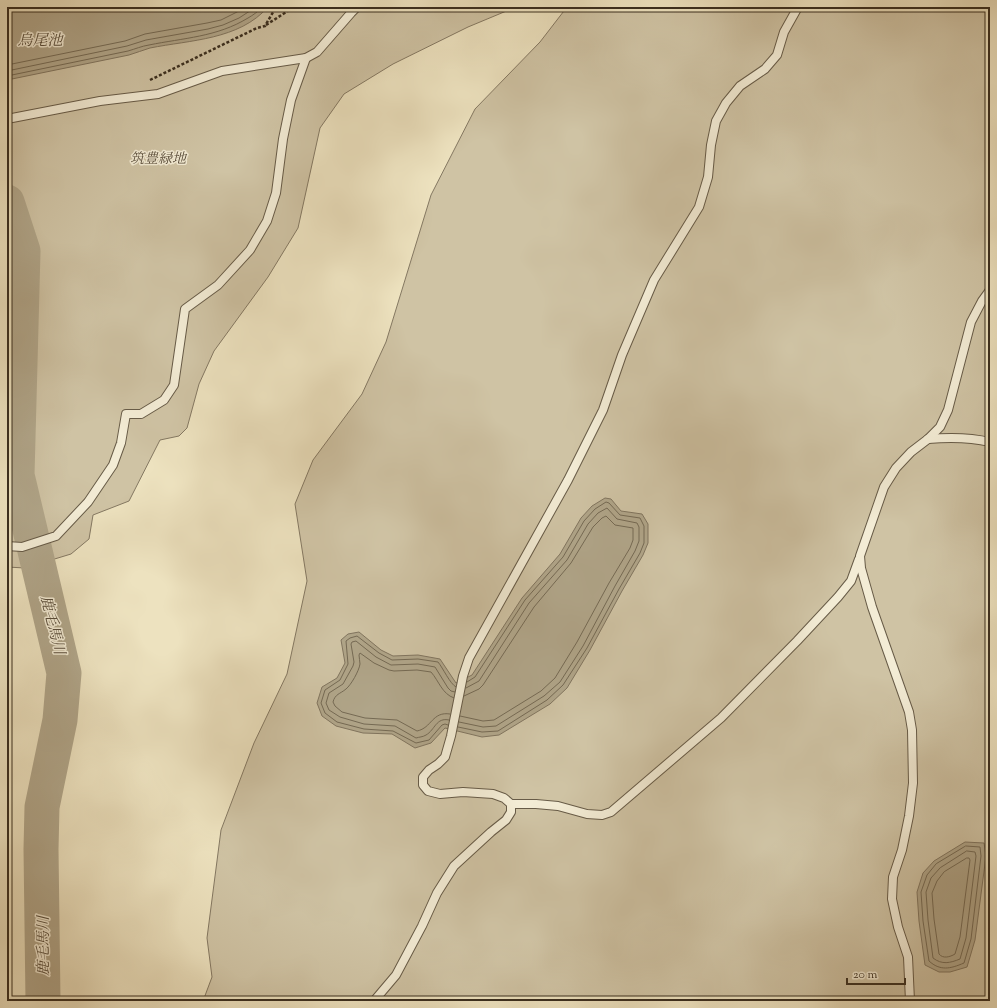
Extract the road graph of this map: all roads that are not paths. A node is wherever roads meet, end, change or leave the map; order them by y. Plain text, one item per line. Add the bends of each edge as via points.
1 (357, 7) edge
2 (798, 7) edge
3 (306, 58) junction
4 (7, 118) edge
5 (990, 290) edge
6 (928, 439) junction
7 (990, 442) edge
8 (7, 546) edge
9 (860, 556) junction
10 (511, 804) junction
11 (374, 1001) edge
12 (910, 1001) edge

1 - 3 lane via 317,52
2 - 10 lane via 784,32 777,55 765,69 740,86 716,121 708,177 699,207 654,280 622,355 603,410 568,480 469,658 445,757 422,777 423,785 428,791 440,794 493,794
3 - 4 lane via 222,72 158,94 100,101
3 - 8 lane via 291,100 276,193 267,221 250,250 218,285 185,309 174,385 164,400 141,414 126,414 113,465 88,502 56,536 22,547
5 - 6 lane via 971,322 948,410 940,427
6 - 7 lane via 972,438
6 - 9 lane via 896,468 884,487
9 - 10 lane via 851,581 798,641 721,718 611,812 602,815 587,814 558,806
9 - 12 lane via 872,607 909,712 912,730 913,783 902,850 893,877 892,899 908,957
10 - 11 lane via 511,812 506,820 454,866 437,893 396,976

